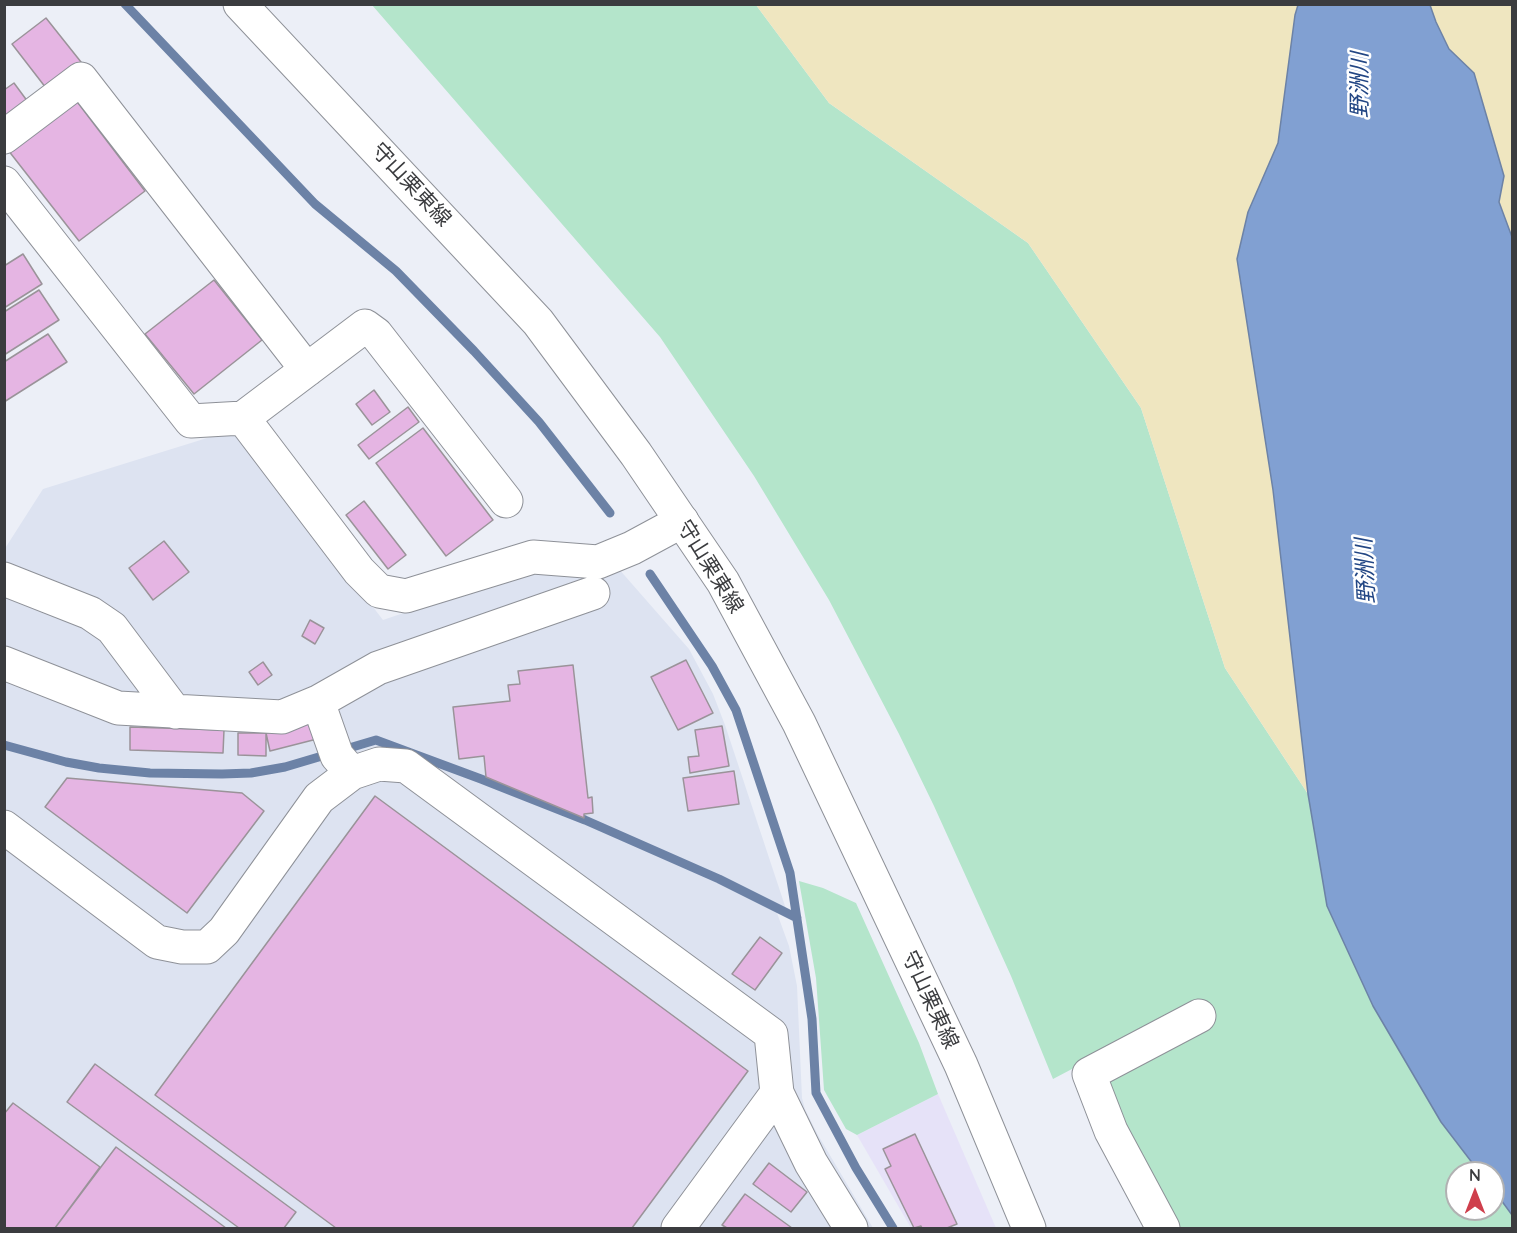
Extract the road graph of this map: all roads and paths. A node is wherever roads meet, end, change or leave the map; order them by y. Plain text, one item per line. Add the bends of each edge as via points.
1 (240, 4) edge
2 (4, 137) edge
3 (4, 183) edge
4 (307, 370) junction
5 (243, 418) junction
6 (506, 501) dead end
7 (682, 521) junction
8 (4, 579) edge
9 (593, 593) dead end
10 (4, 663) edge
11 (318, 702) junction
12 (175, 712) junction
13 (341, 758) junction
14 (4, 827) edge
15 (1199, 1016) dead end
16 (777, 1093) junction
17 (678, 1228) edge
18 (851, 1228) edge
19 (1029, 1228) edge
20 (1163, 1228) edge

1 - 7 main road, 守山栗東線 via 538,322
2 - 4 main road via 81,79
3 - 5 main road via 190,421
4 - 5 main road
4 - 6 main road via 365,326 376,334
5 - 7 main road via 359,571 379,591 406,596 532,557 598,562
7 - 19 main road, 守山栗東線 via 723,582 798,723 961,1065
8 - 12 main road via 90,614 112,628
9 - 11 main road via 378,668
10 - 12 main road via 118,708
11 - 12 main road via 282,717
11 - 13 main road
13 - 14 main road via 319,798 224,931 207,947 157,942
13 - 16 main road via 406,766 771,1034
15 - 20 main road via 1089,1074 1111,1131
16 - 17 main road
16 - 18 main road via 811,1163

